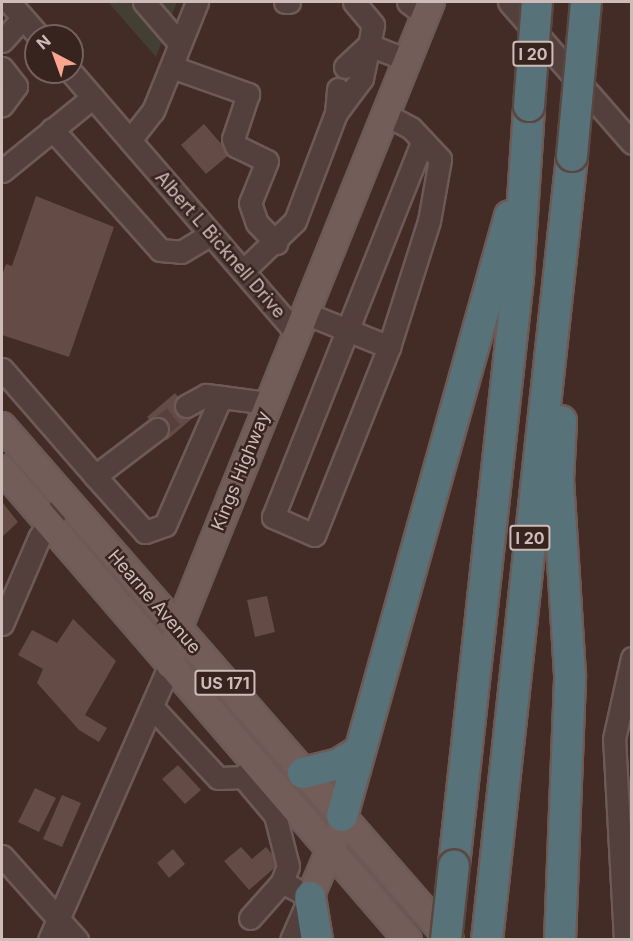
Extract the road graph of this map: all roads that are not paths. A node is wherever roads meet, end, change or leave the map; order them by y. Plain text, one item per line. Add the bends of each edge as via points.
1 (9, 2) edge
2 (144, 2) edge
3 (197, 2) edge
4 (285, 2) edge
5 (290, 2) edge
6 (354, 2) edge
7 (509, 2) edge
8 (537, 2) edge
9 (586, 2) edge
10 (421, 6) edge
11 (23, 18) junction
12 (28, 24) edge
13 (2, 40) edge
14 (180, 44) junction
15 (369, 45) junction
16 (407, 60) junction
17 (172, 67) junction
18 (345, 67) dead end
19 (2, 68) edge
20 (82, 84) edge
21 (338, 89) dead end
22 (93, 96) junction
23 (2, 105) edge
24 (529, 106) junction
25 (336, 113) junction
26 (385, 114) junction
27 (52, 129) junction
28 (423, 141) junction
29 (632, 143) edge
30 (136, 148) junction
31 (572, 156) junction
32 (2, 171) edge
33 (211, 234) junction
34 (276, 243) junction
35 (243, 271) junction
36 (301, 323) junction
37 (350, 332) junction
38 (389, 347) junction
39 (2, 369) edge
40 (221, 397) junction
41 (268, 404) junction
42 (186, 406) tunnel mouth
43 (157, 429) tunnel mouth
44 (6, 441) edge
45 (2, 469) edge
46 (95, 476) junction
47 (65, 499) junction
48 (48, 522) junction
49 (2, 624) edge
50 (178, 629) junction
51 (632, 658) edge
52 (170, 665) junction
53 (152, 707) junction
54 (357, 752) junction
55 (249, 770) junction
56 (303, 773) junction
57 (342, 816) junction
58 (332, 851) junction
59 (2, 856) edge
60 (282, 882) junction
61 (310, 897) junction
62 (59, 918) junction
63 (250, 918) dead end
64 (488, 930) edge
65 (442, 932) edge
66 (49, 939) edge
67 (77, 939) edge
68 (291, 939) edge
69 (317, 939) edge
70 (408, 939) edge
71 (560, 939) edge
72 (625, 939) edge

1 - 11 street
2 - 14 street
3 - 14 street
4 - 5 street
6 - 15 street via 373,25
7 - 29 street
8 - 24 highway, I 20, bridge
9 - 31 highway, I 20, bridge
10 - 16 main road, Kings Highway
11 - 12 street
11 - 13 street
14 - 17 street
15 - 16 street
15 - 18 street
15 - 25 street via 362,78
16 - 26 main road, Kings Highway
17 - 30 street
17 - 34 street via 249,94 233,139 236,146 267,161 250,203 258,223
19 - 23 street via 16,86
20 - 22 street, Albert L Bicknell Drive
21 - 25 street
22 - 27 street
22 - 30 street, Albert L Bicknell Drive
24 - 54 highway via 506,231
24 - 65 highway, I 20, bridge via 518,278 454,865
25 - 34 street via 295,221
26 - 28 street
26 - 36 main road, Kings Highway
27 - 32 street
27 - 33 street via 160,250 181,252
28 - 37 street
28 - 38 street via 440,159 429,221
30 - 33 street, Albert L Bicknell Drive
31 - 64 highway, I 20
31 - 71 highway via 558,481 570,675
33 - 35 street, Albert L Bicknell Drive
34 - 35 street
35 - 36 street, Albert L Bicknell Drive
36 - 37 street
36 - 41 main road, Kings Highway
37 - 38 street
37 - 38 street via 273,517 314,535
39 - 46 street
40 - 41 street
40 - 42 street via 206,395
40 - 46 street via 160,529 145,532 136,526
41 - 50 main road, Kings Highway
43 - 46 street
44 - 47 main road, Hearne Avenue / US 171
45 - 48 main road, Hearne Avenue / US 171
47 - 48 street
47 - 50 main road, Hearne Avenue / US 171
48 - 49 street
48 - 52 main road, Hearne Avenue / US 171
50 - 52 main road, Kings Highway
50 - 56 main road, Hearne Avenue / US 171
51 - 72 street via 614,739
52 - 53 street, Kings Highway
52 - 55 main road, Hearne Avenue / US 171
53 - 55 street via 218,778
53 - 62 street, Kings Highway
54 - 56 highway via 339,764
54 - 57 highway
55 - 58 main road, Hearne Avenue / US 171
55 - 60 street via 276,815 288,866
56 - 57 main road, Hearne Avenue / US 171
57 - 58 main road
57 - 65 main road, Hearne Avenue / US 171
58 - 61 main road
58 - 65 main road via 372,870 409,907
58 - 70 main road, Hearne Avenue / US 171
59 - 62 street
60 - 61 street
60 - 63 street
61 - 68 street
61 - 69 highway
62 - 66 street, Kings Highway
62 - 67 street

